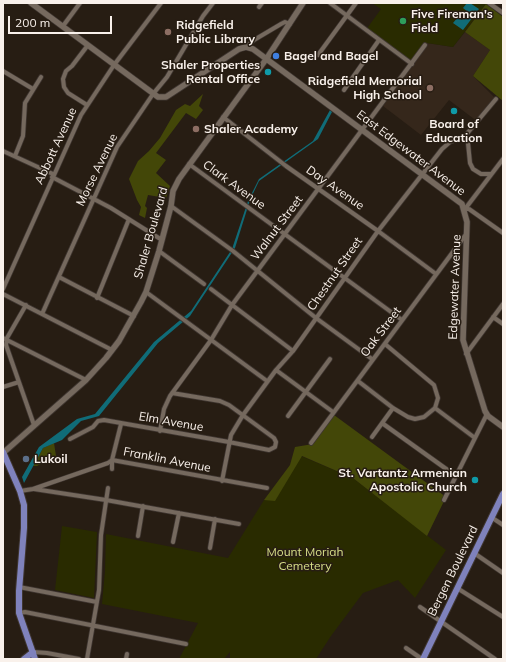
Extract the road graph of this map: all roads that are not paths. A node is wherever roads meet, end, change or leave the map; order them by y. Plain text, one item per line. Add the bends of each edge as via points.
1 (31, 3) edge
2 (80, 3) edge
3 (161, 3) edge
4 (213, 3) edge
5 (262, 3) edge
6 (303, 3) edge
7 (330, 3) edge
8 (356, 3) edge
9 (489, 3) edge
10 (259, 7) dead end
11 (503, 14) edge
12 (347, 16) junction
13 (290, 24) junction
14 (62, 26) junction
15 (379, 40) junction
16 (88, 45) junction
17 (425, 45) dead end
18 (246, 47) junction
19 (318, 55) dead end
20 (266, 58) junction
21 (412, 64) junction
22 (114, 65) junction
23 (3, 71) edge
24 (42, 77) dead end
25 (33, 90) junction
26 (344, 90) dead end
27 (153, 94) junction
28 (496, 99) dead end
29 (87, 105) junction
30 (223, 117) junction
31 (362, 130) junction
32 (465, 136) junction
33 (3, 151) edge
34 (15, 156) junction
35 (503, 159) edge
36 (189, 164) junction
37 (423, 174) junction
38 (491, 174) junction
39 (53, 176) junction
40 (319, 190) junction
41 (94, 199) junction
42 (171, 206) junction
43 (465, 209) junction
44 (129, 219) junction
45 (378, 231) junction
46 (467, 233) junction
47 (503, 233) edge
48 (285, 236) junction
49 (162, 240) junction
50 (160, 251) junction
51 (257, 272) junction
52 (436, 274) junction
53 (59, 277) junction
54 (344, 279) junction
55 (204, 284) dead end
56 (3, 289) edge
57 (211, 289) dead end
58 (146, 292) junction
59 (3, 294) edge
60 (97, 298) junction
61 (503, 304) edge
62 (26, 305) junction
63 (232, 305) junction
64 (42, 314) junction
65 (134, 316) junction
66 (493, 317) junction
67 (316, 318) junction
68 (402, 320) junction
69 (503, 324) edge
70 (5, 339) edge
71 (211, 340) junction
72 (463, 340) junction
73 (474, 343) junction
74 (385, 344) junction
75 (112, 350) junction
76 (292, 351) junction
77 (466, 354) junction
78 (330, 359) dead end
79 (372, 359) junction
80 (276, 370) junction
81 (86, 380) junction
82 (267, 381) junction
83 (358, 381) junction
84 (19, 382) junction
85 (3, 387) edge
86 (306, 392) junction
87 (172, 393) junction
88 (394, 408) junction
89 (435, 408) junction
90 (333, 412) junction
91 (487, 414) junction
92 (243, 415) junction
93 (288, 416) dead end
94 (382, 423) junction
95 (121, 424) junction
96 (34, 425) junction
97 (503, 427) edge
98 (160, 431) junction
99 (372, 437) dead end
100 (475, 438) junction
101 (70, 439) dead end
102 (229, 442) junction
103 (311, 443) dead end
104 (3, 453) edge
105 (112, 460) junction
106 (112, 469) dead end
107 (456, 476) junction
108 (222, 481) junction
109 (108, 488) dead end
110 (267, 488) dead end
111 (33, 489) junction
112 (20, 491) junction
113 (503, 494) edge
114 (106, 500) junction
115 (444, 500) dead end
116 (143, 506) junction
117 (179, 513) junction
118 (491, 517) junction
119 (215, 519) junction
120 (239, 524) dead end
121 (503, 525) edge
122 (138, 536) dead end
123 (173, 542) dead end
124 (210, 548) dead end
125 (474, 553) junction
126 (503, 573) edge
127 (19, 587) junction
128 (457, 588) junction
129 (97, 602) junction
130 (420, 607) dead end
131 (19, 613) junction
132 (503, 617) edge
133 (440, 622) junction
134 (94, 625) junction
135 (186, 644) dead end
136 (406, 648) dead end
137 (33, 652) junction
138 (127, 654) dead end
139 (24, 659) edge
140 (35, 659) edge
141 (79, 659) edge
142 (87, 659) edge
143 (126, 659) edge
144 (422, 659) edge
145 (495, 659) edge

1 - 14 street
2 - 14 street
3 - 22 street, Abbott Avenue
4 - 27 street, Morse Avenue via 167,77
5 - 10 street
6 - 13 street, Shaler Boulevard
7 - 12 street
8 - 12 street
9 - 11 street
12 - 15 street
12 - 19 street
13 - 18 street via 281,24
13 - 20 street, Shaler Boulevard
14 - 16 street
15 - 21 street
15 - 26 street
16 - 22 street
16 - 29 street via 66,71 63,79 68,93
17 - 21 street, Walnut Street
18 - 20 street, East Edgewater Avenue
18 - 27 street via 239,49 166,97
20 - 30 street, Shaler Boulevard
20 - 31 street, East Edgewater Avenue
21 - 31 street, Walnut Street
22 - 27 street
22 - 29 street, Abbott Avenue
23 - 25 street
24 - 25 street
25 - 34 street via 25,103 23,136
27 - 41 street, Morse Avenue via 117,148
28 - 32 street, Chestnut Street
29 - 39 street, Abbott Avenue via 75,125
30 - 36 street, Shaler Boulevard
30 - 40 street, Day Avenue
31 - 37 street, East Edgewater Avenue
31 - 40 street, Walnut Street
32 - 37 street, Chestnut Street via 446,145
32 - 38 street via 473,169 481,174
33 - 34 street
34 - 39 street
35 - 38 street
36 - 42 street, Shaler Boulevard via 176,185
36 - 48 street, Clark Avenue
37 - 43 street, East Edgewater Avenue
37 - 45 street, Chestnut Street
38 - 43 street
39 - 41 street
39 - 56 street, Abbott Avenue
40 - 45 street, Day Avenue
40 - 48 street, Walnut Street
41 - 44 street
41 - 53 street, Morse Avenue
42 - 49 street, Shaler Boulevard
42 - 51 street
43 - 46 street, Edgewater Avenue
43 - 47 street via 469,209
44 - 49 street
44 - 60 street
45 - 52 street, Day Avenue
45 - 54 street, Chestnut Street
46 - 52 street, Oak Street
46 - 72 street, Edgewater Avenue
48 - 51 street, Walnut Street
48 - 54 street, Clark Avenue
49 - 50 street, Shaler Boulevard
50 - 55 street
50 - 58 street, Shaler Boulevard
51 - 63 street, Walnut Street
51 - 67 street
52 - 68 street, Oak Street
53 - 60 street
53 - 64 street, Morse Avenue
54 - 67 street, Chestnut Street
54 - 68 street, Clark Avenue
57 - 63 street
58 - 65 street, Shaler Boulevard
58 - 71 street
59 - 62 street
60 - 65 street
61 - 66 street
62 - 64 street
62 - 70 street
63 - 71 street, Walnut Street
63 - 76 street
64 - 75 street
65 - 75 street, Shaler Boulevard
66 - 69 street
66 - 73 street
67 - 76 street, Chestnut Street
67 - 79 street
68 - 74 street, Oak Street
70 - 81 street
70 - 84 street
71 - 82 street
71 - 87 street, Walnut Street
72 - 73 street
72 - 77 street, Edgewater Avenue
73 - 77 street
74 - 79 street, Oak Street
74 - 89 street via 434,385 438,398
75 - 81 street, Shaler Boulevard
76 - 80 street, Chestnut Street
77 - 91 street, Edgewater Avenue
78 - 86 street
79 - 83 street, Oak Street
80 - 82 street, Chestnut Street
80 - 86 street
81 - 96 street, Shaler Boulevard
82 - 92 street, Chestnut Street
83 - 88 street
83 - 90 street, Oak Street
84 - 85 street
84 - 96 street
86 - 90 street
86 - 93 street
87 - 92 street via 220,401 229,404
87 - 98 street, Walnut Street via 164,409
88 - 89 street via 404,415 415,418 424,417
88 - 94 street
89 - 100 street
90 - 103 street, Oak Street
91 - 97 street, Edgewater Avenue
91 - 100 street
92 - 102 street, Chestnut Street via 236,424
92 - 102 street, Elm Avenue via 274,438 274,449
94 - 99 street
94 - 107 street
95 - 98 street, Elm Avenue
95 - 101 street, Elm Avenue via 101,420
95 - 105 street
96 - 104 street, Shaler Boulevard
98 - 102 street, Elm Avenue
100 - 107 street
102 - 108 street, Chestnut Street
104 - 112 main road
105 - 106 street
105 - 108 street, Franklin Avenue
105 - 111 street, Franklin Avenue
107 - 115 street
108 - 110 street, Franklin Avenue
109 - 114 street
111 - 112 street, Franklin Avenue
111 - 114 street
112 - 127 main road via 25,510
113 - 118 main road, Bergen Boulevard
114 - 116 street
114 - 129 street
116 - 117 street
116 - 122 street
117 - 119 street
117 - 123 street
118 - 121 street
118 - 125 main road, Bergen Boulevard
119 - 120 street
119 - 124 street
125 - 126 street
125 - 128 main road, Bergen Boulevard
127 - 129 street
127 - 131 main road
128 - 132 street
128 - 133 main road, Bergen Boulevard
129 - 134 street
130 - 133 street
131 - 134 street
131 - 137 main road
133 - 144 main road, Bergen Boulevard
133 - 145 street
134 - 135 street
134 - 142 street
136 - 144 street
137 - 139 main road
137 - 140 main road
137 - 141 street
138 - 143 street

